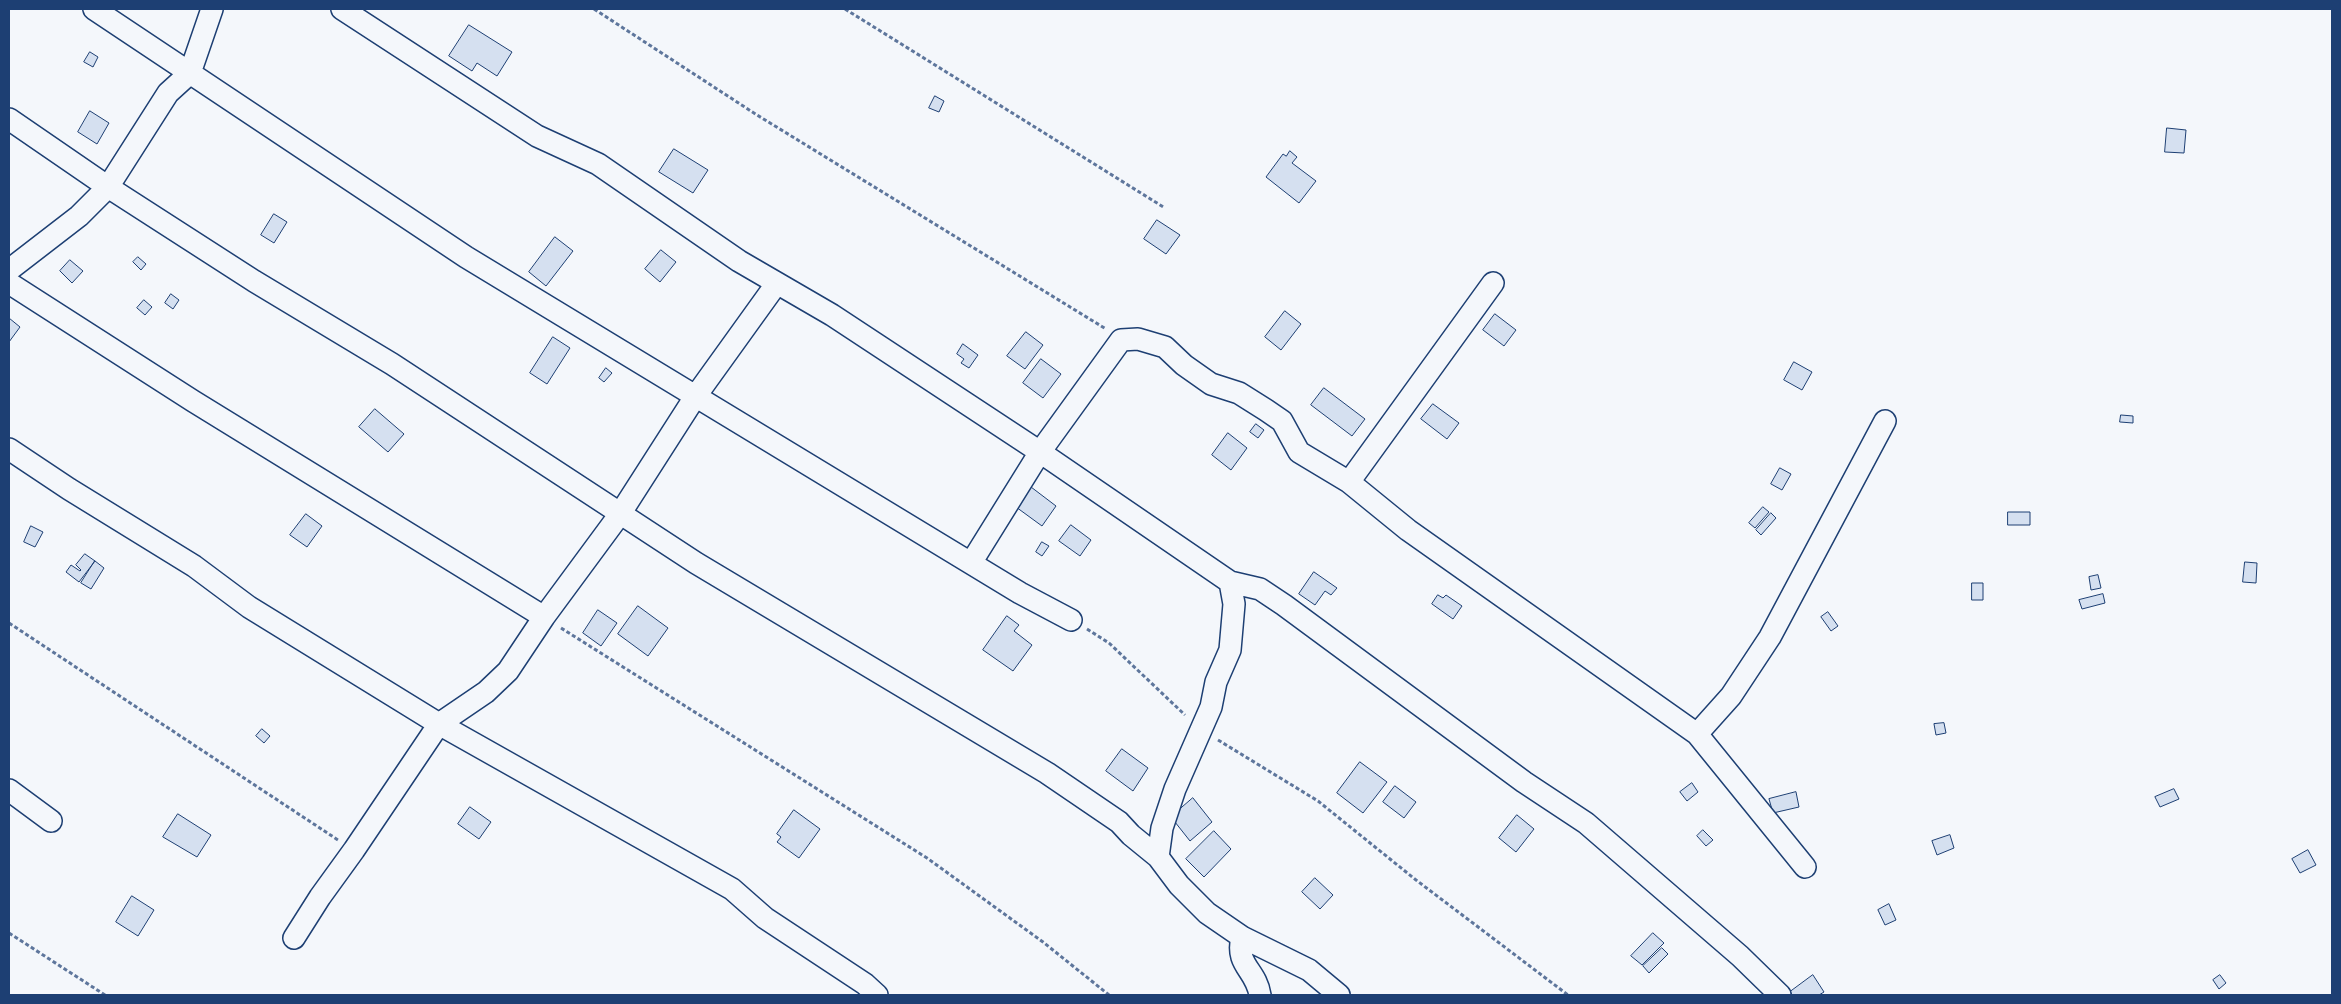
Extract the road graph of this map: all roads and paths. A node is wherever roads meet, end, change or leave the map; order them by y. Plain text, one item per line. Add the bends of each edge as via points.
1 (94, 9) edge
2 (212, 9) edge
3 (342, 9) edge
4 (594, 9) edge
5 (845, 9) edge
6 (190, 73) junction
7 (9, 119) edge
8 (108, 187) junction
9 (1165, 208) dead end
10 (9, 270) edge
11 (9, 283) edge
12 (778, 283) junction
13 (1493, 283) dead end
14 (1121, 340) junction
15 (695, 398) junction
16 (1885, 421) dead end
17 (9, 449) edge
18 (1040, 452) junction
19 (1349, 482) junction
20 (620, 514) junction
21 (971, 563) junction
22 (1230, 582) junction
23 (544, 617) junction
24 (1071, 620) joint
25 (9, 623) edge
26 (439, 724) junction
27 (1200, 730) junction
28 (1697, 734) junction
29 (9, 790) edge
30 (51, 821) dead end
31 (354, 850) junction
32 (1158, 857) junction
33 (1805, 867) dead end
34 (9, 933) edge
35 (1242, 937) junction
36 (294, 938) dead end
37 (106, 995) edge
38 (877, 995) edge
39 (1109, 995) edge
40 (1260, 995) edge
41 (1339, 995) edge
42 (1568, 995) edge
43 (1780, 995) edge

1 - 6 street
2 - 6 street
3 - 12 street via 537,136 598,164 739,261
4 - 14 path via 757,115
5 - 9 path
6 - 8 street via 168,92
6 - 15 street via 466,257
7 - 8 street
8 - 10 street via 79,216
8 - 20 street via 262,286 392,364
11 - 23 street via 193,401
12 - 15 street
12 - 18 street
13 - 19 street
14 - 18 street
14 - 19 street via 1138,339 1165,347 1211,384 1240,393 1282,421 1298,452
15 - 20 street
15 - 21 street
16 - 28 street via 1770,637 1731,696
17 - 26 street via 194,566 248,607
18 - 21 street
18 - 22 street
19 - 28 street via 1408,530
20 - 23 street
20 - 32 street via 800,627 1047,773 1119,822
21 - 24 street
22 - 27 street via 1234,604 1230,650
22 - 43 street via 1260,590 1284,605 1524,782 1586,823 1740,956
23 - 26 street via 508,671 486,692
23 - 39 path via 927,858 1036,936
24 - 27 path via 1108,643
25 - 31 path
26 - 31 street
26 - 38 street via 732,889 765,918
27 - 32 street via 1162,828
27 - 42 path via 1318,801
28 - 33 street
29 - 30 street
31 - 36 street
32 - 35 street via 1179,885 1207,913
34 - 37 path
35 - 40 street via 1239,950 1242,962 1250,968
35 - 41 street via 1309,970

